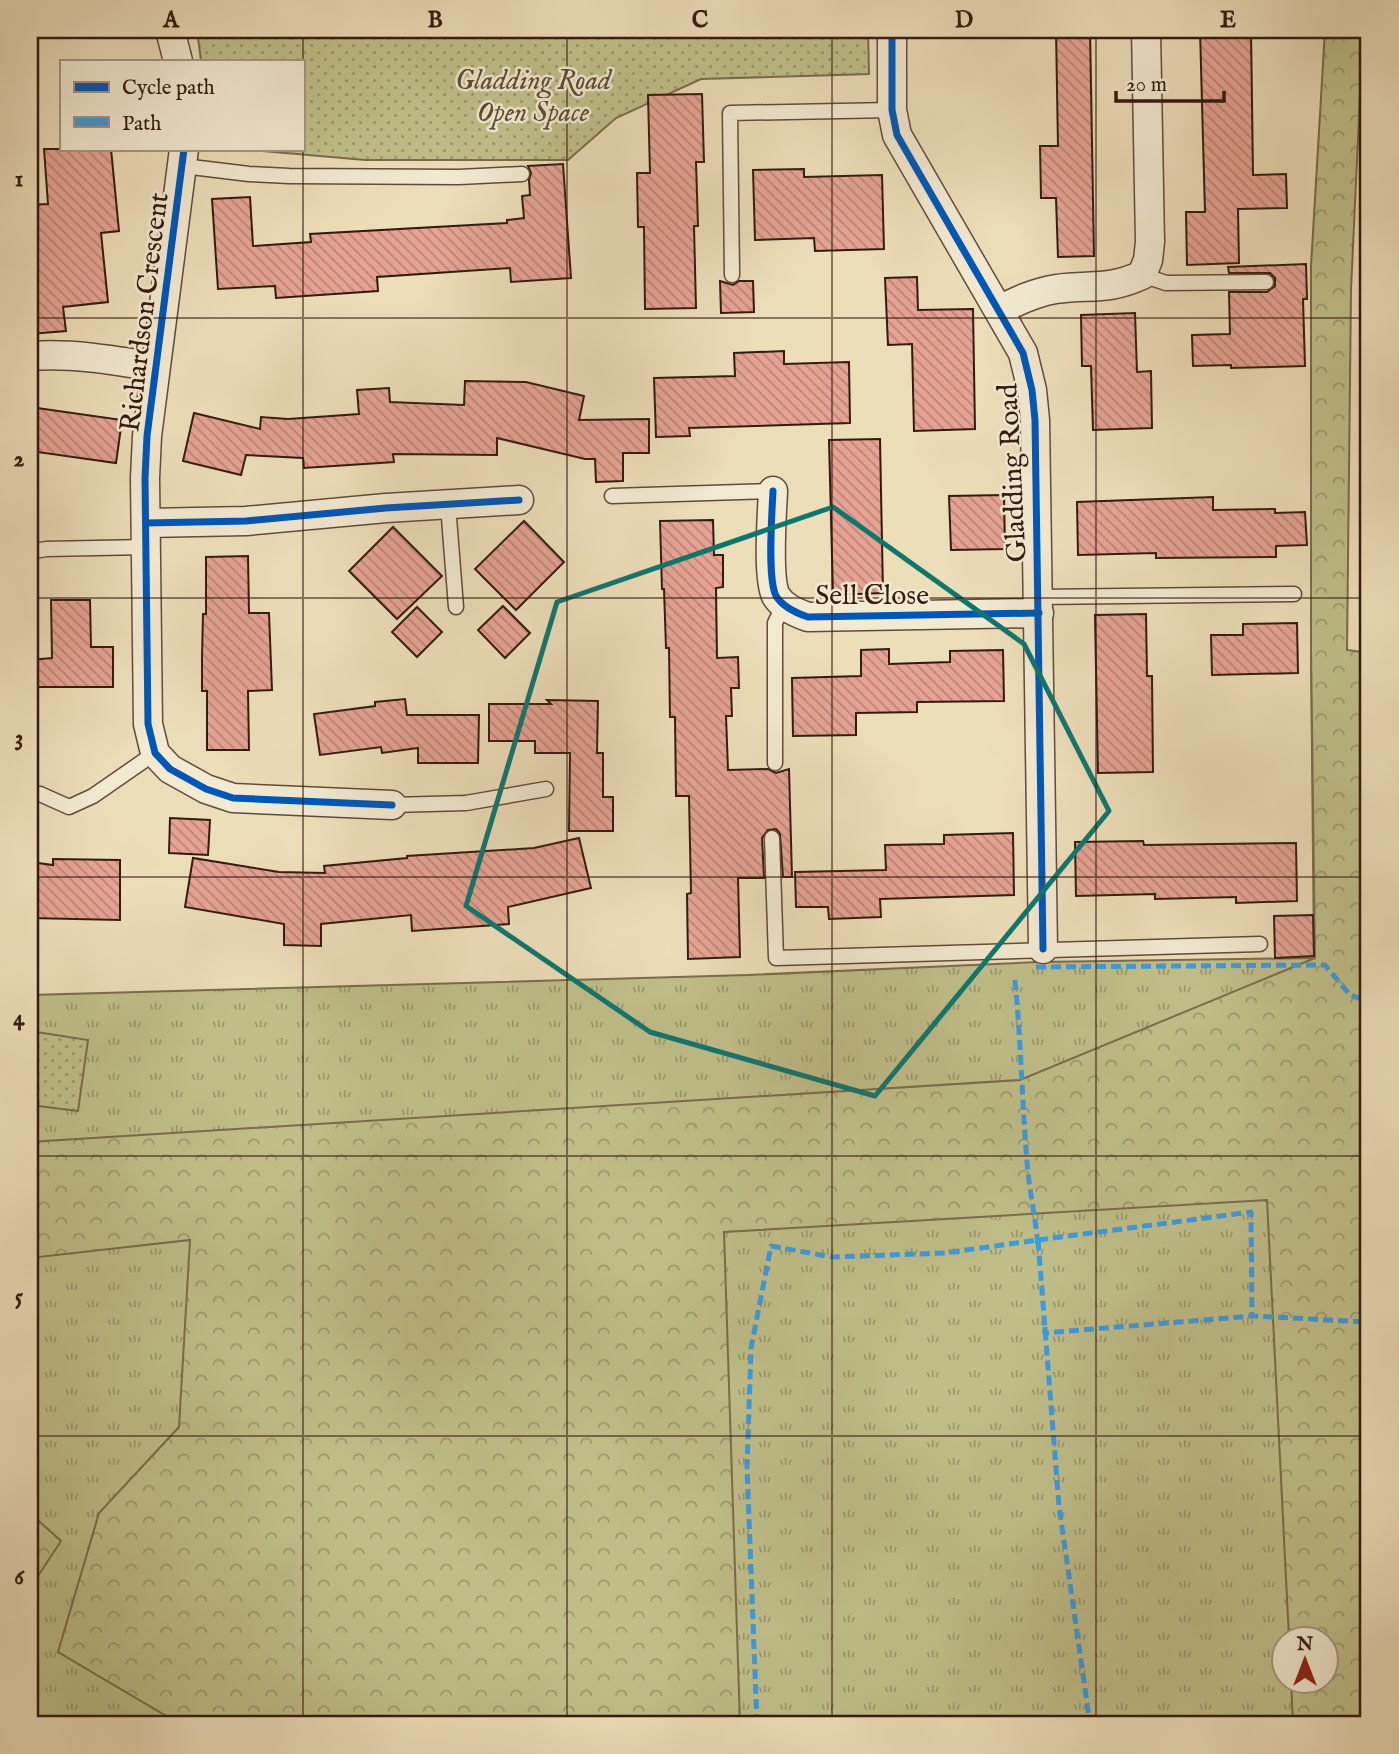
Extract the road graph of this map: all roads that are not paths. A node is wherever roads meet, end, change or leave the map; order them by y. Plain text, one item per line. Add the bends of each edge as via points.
1 (170, 30) edge
2 (892, 30) edge
3 (1146, 30) edge
4 (178, 60) edge
5 (892, 110) junction
6 (184, 158) edge
7 (522, 174) dead end
8 (732, 275) dead end
9 (1142, 275) junction
10 (1266, 282) dead end
11 (999, 310) junction
12 (30, 356) edge
13 (155, 367) junction
14 (773, 491) joint
15 (612, 496) dead end
16 (519, 500) dead end
17 (448, 505) junction
18 (146, 535) junction
19 (30, 552) edge
20 (1294, 594) dead end
21 (784, 604) junction
22 (1039, 605) junction
23 (456, 607) dead end
24 (155, 753) junction
25 (775, 764) dead end
26 (546, 789) dead end
27 (30, 793) edge
28 (392, 805) joint
29 (772, 838) dead end
30 (1259, 944) dead end
31 (1043, 948) junction

1 - 4 street
2 - 5 street, Gladding Road
3 - 9 street via 1150,242
5 - 8 lane via 730,113
5 - 11 street, Gladding Road via 897,135
6 - 7 lane via 249,174 289,176
6 - 13 street, Richardson Crescent
9 - 10 lane via 1166,283
9 - 11 street via 1110,287 1056,289
11 - 22 street, Gladding Road via 1023,353 1031,390
12 - 13 street, Richardson Crescent via 90,356
13 - 18 street, Richardson Crescent via 146,446
14 - 15 lane
14 - 21 street, Sell Close via 772,581
16 - 17 street
17 - 18 street via 246,521
17 - 23 lane
18 - 19 lane
18 - 24 street, Richardson Crescent via 148,724
20 - 22 lane
21 - 22 street, Sell Close via 808,617
21 - 25 lane via 775,623
22 - 31 street, Gladding Road
24 - 27 lane via 69,807
24 - 28 street via 186,780 233,798
26 - 28 lane via 466,803
29 - 31 lane via 776,958
30 - 31 lane

